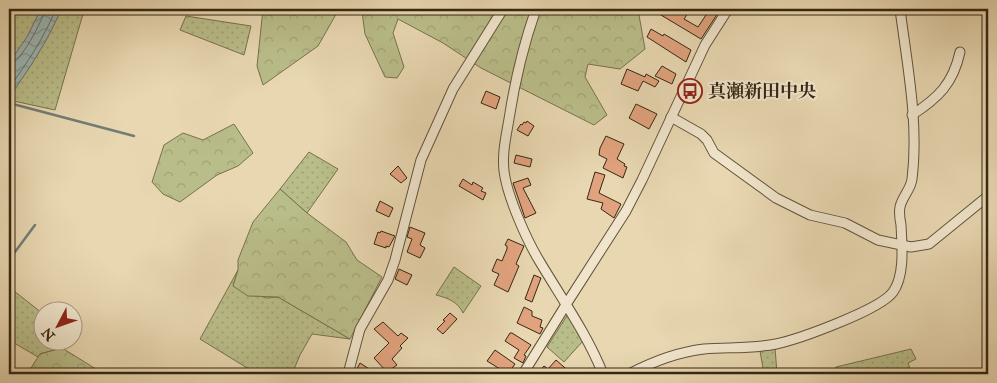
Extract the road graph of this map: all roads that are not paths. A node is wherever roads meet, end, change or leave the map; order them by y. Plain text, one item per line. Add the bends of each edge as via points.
1 (503, 9) edge
2 (536, 9) edge
3 (728, 9) edge
4 (900, 9) edge
5 (982, 9) edge
6 (988, 12) edge
7 (960, 52) dead end
8 (912, 115) junction
9 (671, 117) junction
10 (988, 196) edge
11 (902, 246) junction
12 (567, 303) junction
13 (348, 374) edge
14 (523, 374) edge
15 (604, 374) edge
16 (629, 374) edge

1 - 13 street via 452,89 421,160 395,260 388,280 360,329
2 - 12 street via 514,89 504,142 504,173 529,244
3 - 9 street via 705,46
4 - 8 street
5 - 6 street
7 - 8 street via 948,83 933,101
8 - 11 street via 912,181 900,207
9 - 11 street via 701,134 714,153 776,198 810,215 845,223 878,240
9 - 12 street via 626,211
10 - 11 street via 929,244
11 - 16 street via 896,286 892,294 875,307 796,339 750,347 685,352
12 - 14 street
12 - 15 street

